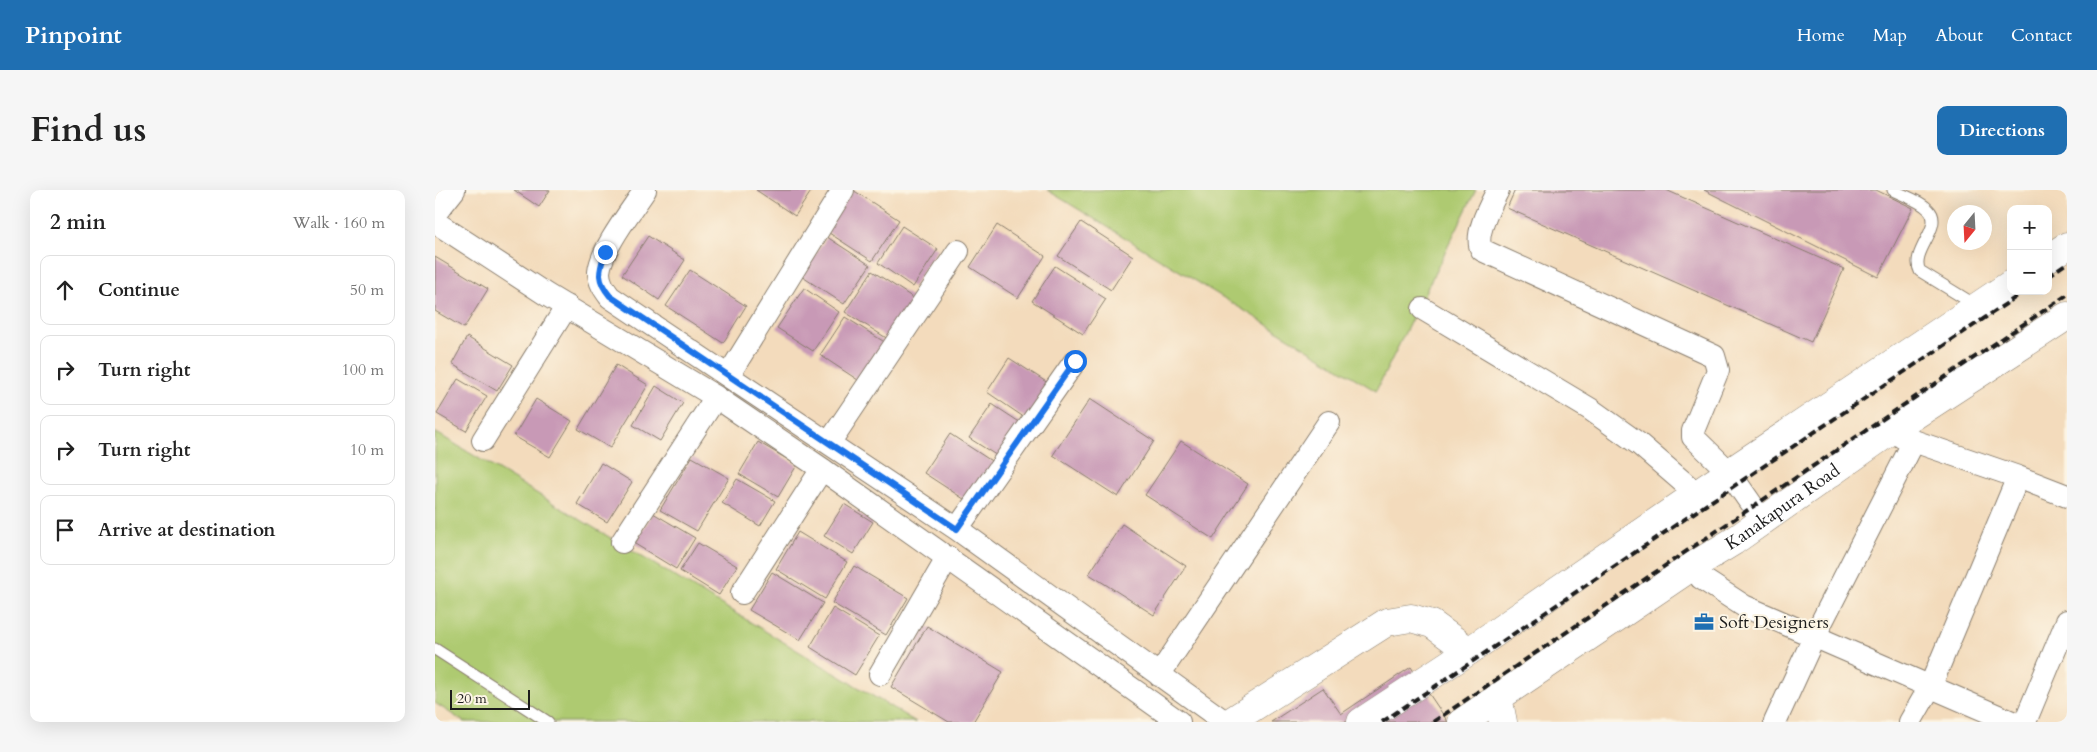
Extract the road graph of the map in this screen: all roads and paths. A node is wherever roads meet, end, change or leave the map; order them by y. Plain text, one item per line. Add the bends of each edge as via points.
1 (453, 190) edge
2 (645, 190) edge
3 (843, 190) edge
4 (1497, 190) edge
5 (1893, 190) edge
6 (435, 214) edge
7 (435, 222) edge
8 (2067, 246) edge
9 (958, 251) dead end
10 (2052, 255) edge
11 (2007, 287) edge
12 (567, 306) junction
13 (1977, 306) junction
14 (1423, 309) dead end
15 (2067, 316) edge
16 (1075, 361) dead end
17 (728, 376) junction
18 (717, 397) junction
19 (1329, 422) dead end
20 (1889, 432) junction
21 (483, 440) dead end
22 (1914, 441) junction
23 (829, 443) junction
24 (822, 469) junction
25 (1729, 472) junction
26 (2018, 477) junction
27 (1697, 494) junction
28 (2067, 496) edge
29 (1763, 521) junction
30 (957, 529) junction
31 (622, 542) dead end
32 (948, 557) junction
33 (1693, 566) junction
34 (742, 593) dead end
35 (2067, 621) edge
36 (1815, 637) junction
37 (435, 649) edge
38 (1469, 651) junction
39 (880, 674) dead end
40 (1159, 675) junction
41 (1930, 687) junction
42 (1501, 710) edge
43 (548, 722) edge
44 (1179, 722) edge
45 (1225, 722) edge
46 (1230, 722) edge
47 (1361, 722) edge
48 (1462, 722) edge
49 (1775, 722) edge
50 (1910, 722) edge
51 (2012, 722) edge
52 (2025, 722) edge

1 - 6 street
2 - 17 street via 605,252 599,272 601,286 610,296
3 - 17 street
4 - 25 street via 1479,238 1482,250 1714,356 1718,370 1693,437
5 - 13 lane via 1933,214 1934,221 1917,266
7 - 12 street
8 - 10 main road
9 - 23 street
11 - 13 main road
12 - 18 street
12 - 21 street
13 - 25 main road
14 - 27 street via 1606,420
15 - 20 main road, Kanakapura Road
16 - 30 street
17 - 23 street
18 - 24 street
18 - 31 street
19 - 40 street
20 - 22 street
20 - 29 main road, Kanakapura Road
22 - 26 street
22 - 36 street
23 - 30 street
24 - 32 street
24 - 34 street
25 - 27 main road
25 - 29 street
26 - 28 street
26 - 41 street
27 - 38 main road
29 - 33 main road, Kanakapura Road
30 - 40 street
32 - 39 street
32 - 44 street
33 - 36 street via 1701,578 1744,606
33 - 42 main road, Kanakapura Road
35 - 52 street
36 - 41 street
36 - 49 street
37 - 43 lane
38 - 46 main road via 1432,624 1411,618 1387,622
38 - 47 main road
40 - 45 street
41 - 50 street
41 - 51 street
42 - 48 main road, Kanakapura Road

